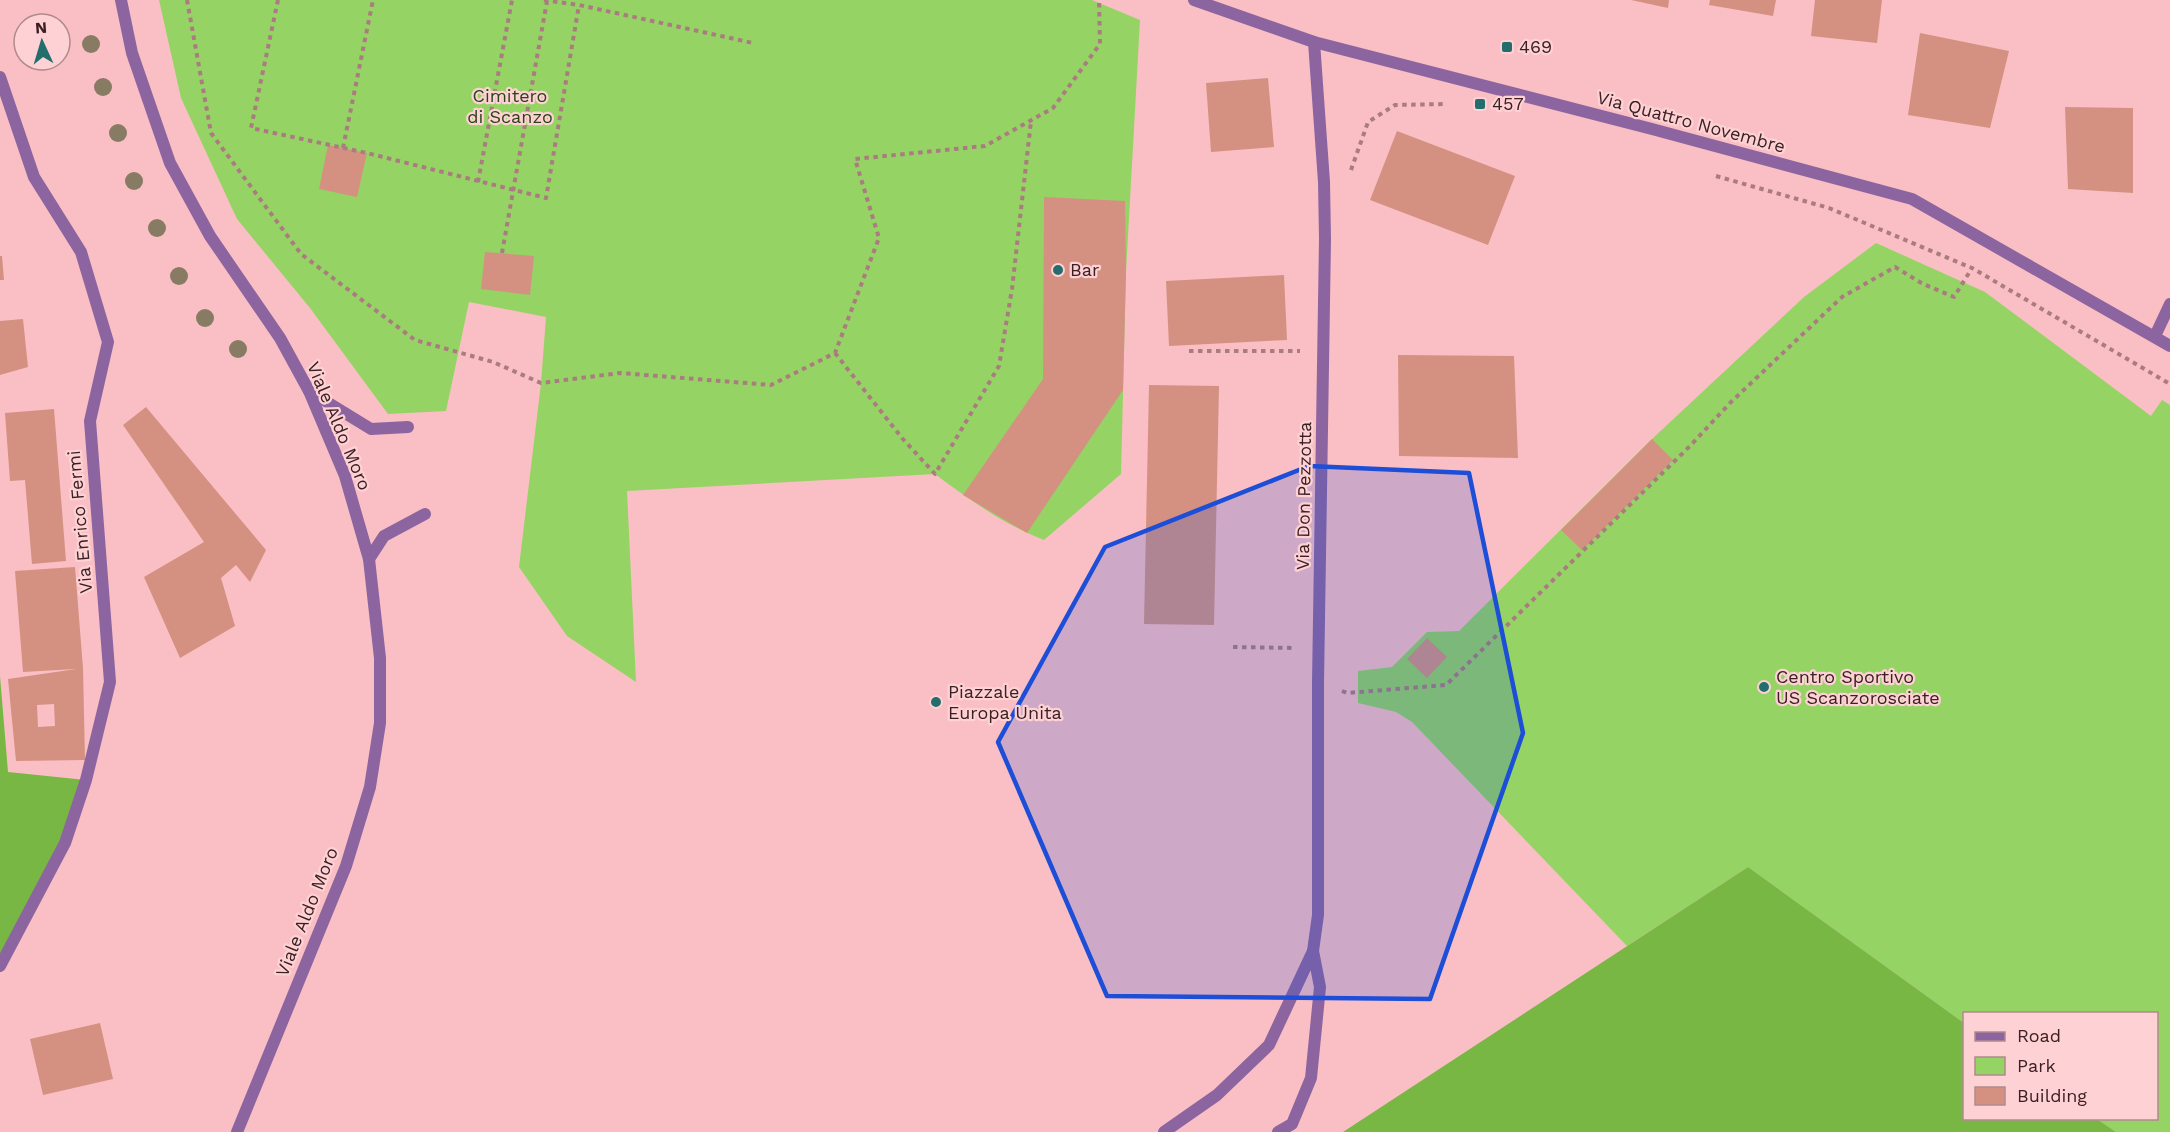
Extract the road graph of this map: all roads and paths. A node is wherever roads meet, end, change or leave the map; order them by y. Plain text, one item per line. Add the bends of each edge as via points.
1 (121, 0) edge
2 (188, 0) edge
3 (278, 0) edge
4 (373, 0) edge
5 (512, 0) edge
6 (545, 0) edge
7 (1099, 0) edge
8 (1194, 0) edge
9 (579, 5) junction
10 (1314, 42) junction
11 (753, 43) dead end
12 (0, 77) edge
13 (1452, 104) dead end
14 (1031, 121) junction
15 (344, 148) junction
16 (1713, 175) dead end
17 (478, 182) junction
18 (1324, 182) junction
19 (513, 191) junction
20 (502, 253) dead end
21 (1972, 268) junction
22 (2170, 304) edge
23 (2155, 336) junction
24 (2170, 346) edge
25 (1189, 351) dead end
26 (835, 353) junction
27 (1325, 354) junction
28 (2170, 384) edge
29 (309, 391) junction
30 (408, 427) dead end
31 (425, 514) dead end
32 (369, 560) junction
33 (1233, 647) dead end
34 (1299, 648) dead end
35 (1318, 682) junction
36 (1313, 951) junction
37 (0, 966) edge
38 (237, 1132) edge
39 (1164, 1132) edge
40 (1278, 1132) edge

1 - 29 street, Viale Aldo Moro via 132,53 170,163 210,236 280,338
2 - 26 path via 211,133 301,254 415,340 493,362 541,383 620,373 771,386
3 - 15 path via 251,128
4 - 15 path
5 - 17 path
6 - 9 path
6 - 19 path
7 - 14 path via 1100,44 1053,108
8 - 10 street, Via Quattro Novembre
9 - 11 path
9 - 19 path via 546,198
10 - 18 street, Via Don Pezzotta
10 - 23 street, Via Quattro Novembre via 1912,199
12 - 37 street, Via Enrico Fermi via 34,177 81,252 108,342 90,421 110,682 86,780 64,843
13 - 18 path via 1395,105 1368,122 1347,181
14 - 26 path via 985,146 855,159 879,238
14 - 26 path via 999,366 935,474
15 - 17 path
16 - 21 path via 1829,208
17 - 19 path
18 - 27 street, Via Don Pezzotta
19 - 20 path
21 - 28 path
21 - 35 path via 1954,297 1895,267 1842,297 1446,685 1347,693
22 - 23 street
23 - 24 street, Via Quattro Novembre
25 - 27 path
27 - 35 street, Via Don Pezzotta
29 - 30 street via 371,429
29 - 32 street, Viale Aldo Moro via 345,476
31 - 32 street via 384,537
32 - 38 street, Viale Aldo Moro via 380,658 380,723 370,786 346,866
33 - 34 path
35 - 36 street, Via Don Pezzotta via 1318,915
36 - 39 street via 1269,1045 1217,1095
36 - 40 street via 1320,987 1311,1078 1292,1124

